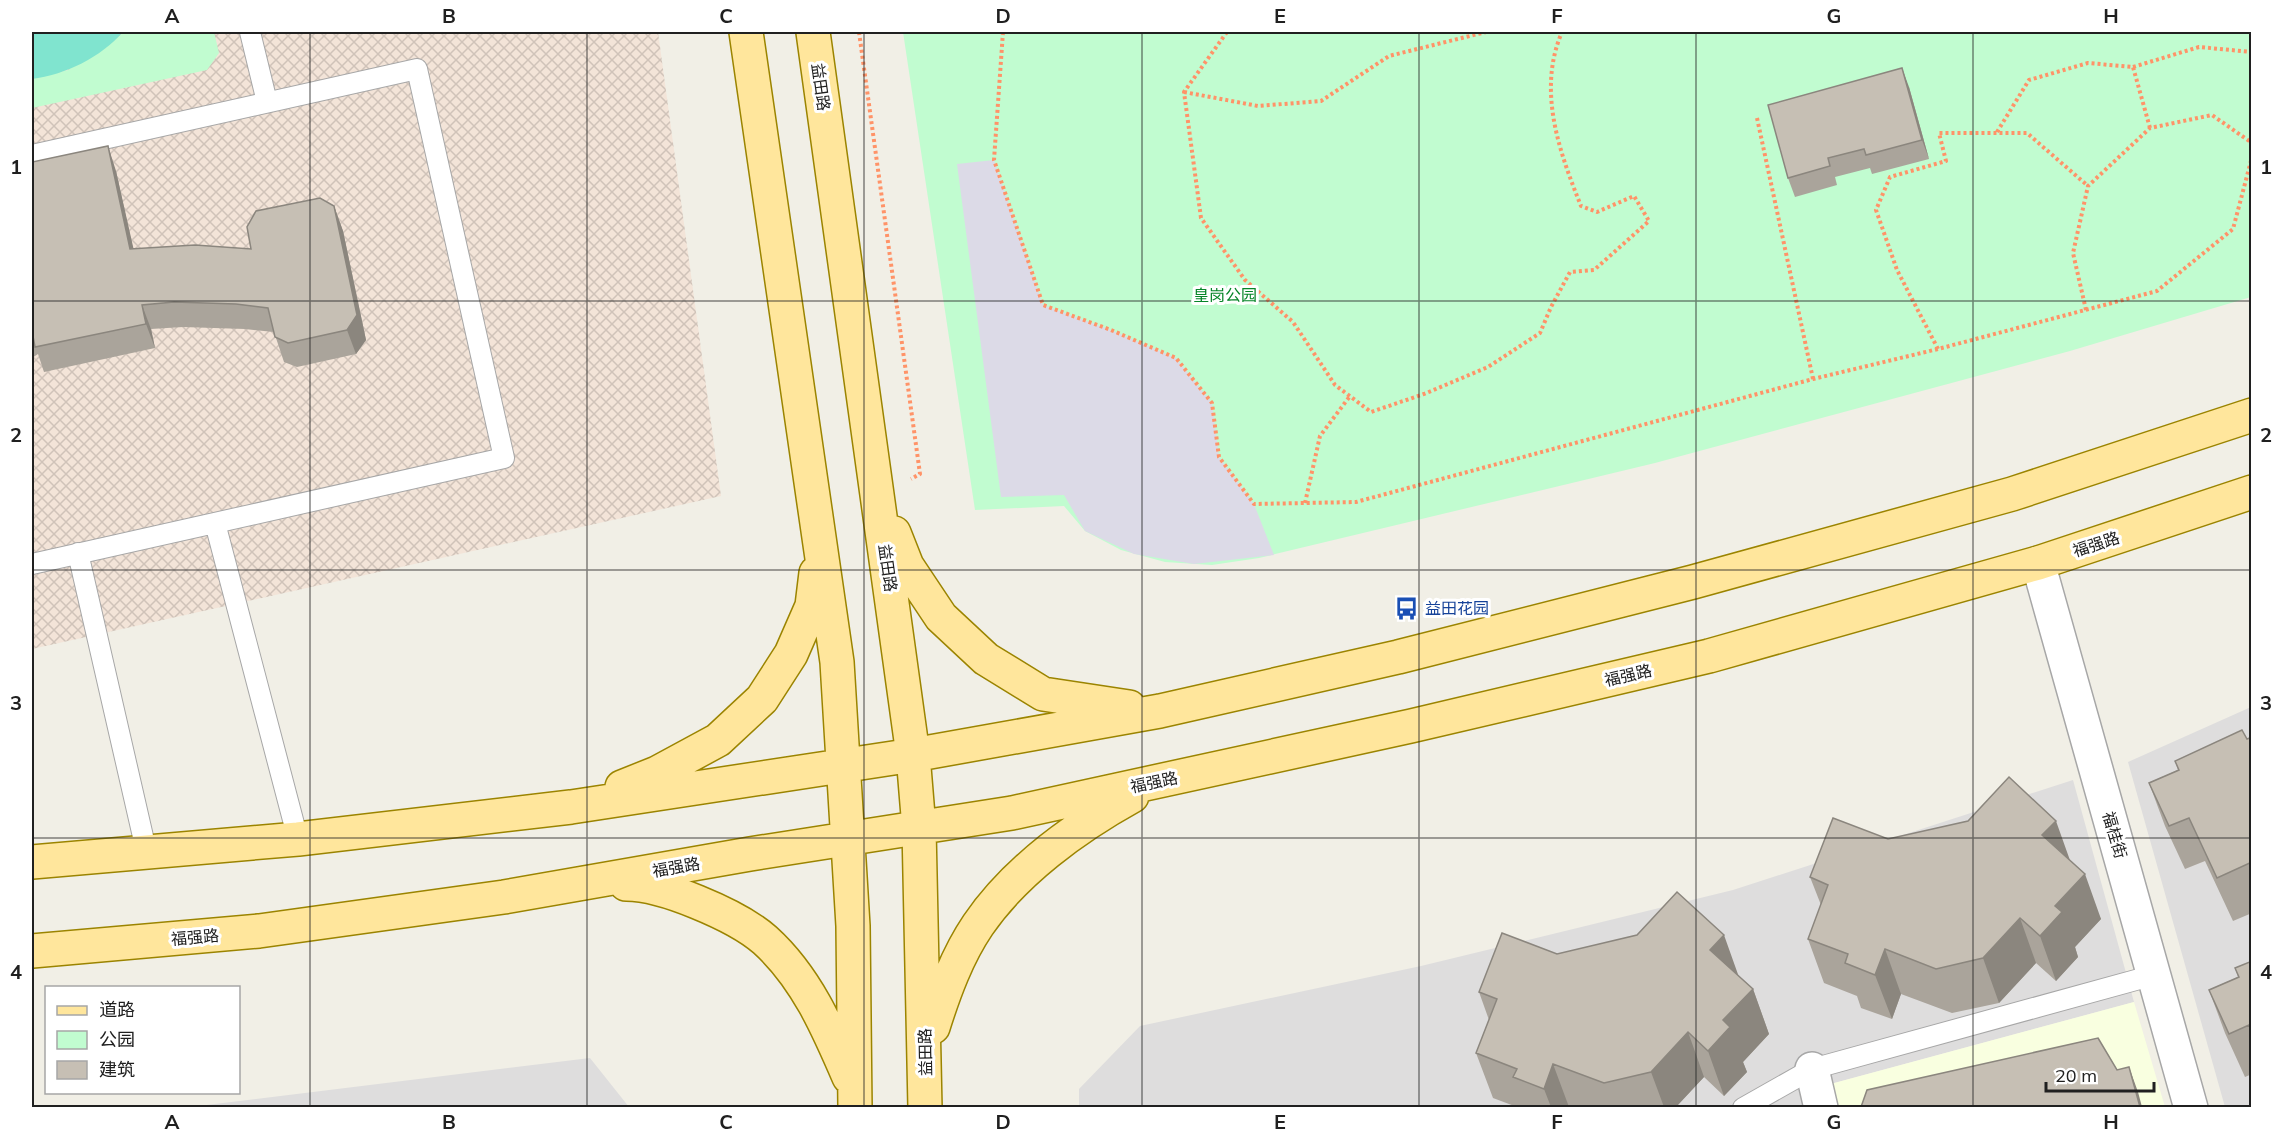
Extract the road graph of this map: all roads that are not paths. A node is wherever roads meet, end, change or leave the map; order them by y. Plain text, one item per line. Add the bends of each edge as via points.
1 (250, 32) edge
2 (746, 32) edge
3 (813, 32) edge
4 (267, 102) junction
5 (32, 155) edge
6 (2252, 416) edge
7 (2252, 492) edge
8 (878, 496) junction
9 (215, 522) junction
10 (819, 539) junction
11 (78, 553) junction
12 (2038, 563) junction
13 (32, 564) edge
14 (1161, 711) junction
15 (913, 755) junction
16 (843, 765) junction
17 (1161, 781) junction
18 (571, 807) junction
19 (920, 828) junction
20 (848, 838) junction
21 (298, 839) junction
22 (147, 854) junction
23 (32, 862) edge
24 (576, 884) junction
25 (32, 951) edge
26 (2154, 975) junction
27 (925, 1051) junction
28 (1812, 1069) junction
29 (852, 1102) edge
30 (925, 1107) edge
31 (1743, 1107) edge
32 (1821, 1107) edge
33 (2191, 1107) edge

1 - 4 lane
2 - 10 main road
3 - 8 main road, 益田路
4 - 5 lane
4 - 9 lane via 417,69 504,458
6 - 14 main road via 2012,494 1693,582 1398,657
7 - 12 main road, 福强路
8 - 14 main road via 907,566 941,617 986,659 1043,694
8 - 15 main road, 益田路
9 - 11 lane
9 - 21 lane
10 - 16 main road via 837,662
10 - 18 main road via 812,606 791,654 762,699 718,740 657,773
11 - 13 lane
11 - 22 lane
12 - 17 main road, 福强路 via 1709,656
12 - 26 street, 福桂街
14 - 15 main road
15 - 16 main road
15 - 19 main road, 益田路
16 - 18 main road
16 - 20 main road
17 - 19 main road, 福强路
17 - 27 main road via 1103,812 1055,846 1006,891 977,926 946,986
18 - 21 main road
19 - 20 main road, 福强路
19 - 27 main road, 益田路
20 - 24 main road, 福强路
20 - 29 main road via 853,926
21 - 22 main road
22 - 23 main road
24 - 25 main road, 福强路 via 259,931
24 - 29 main road via 631,884 673,892 717,910 765,940 801,981 830,1033
26 - 28 lane
26 - 33 street, 福桂街
27 - 30 main road, 益田路
28 - 31 lane
28 - 32 street

